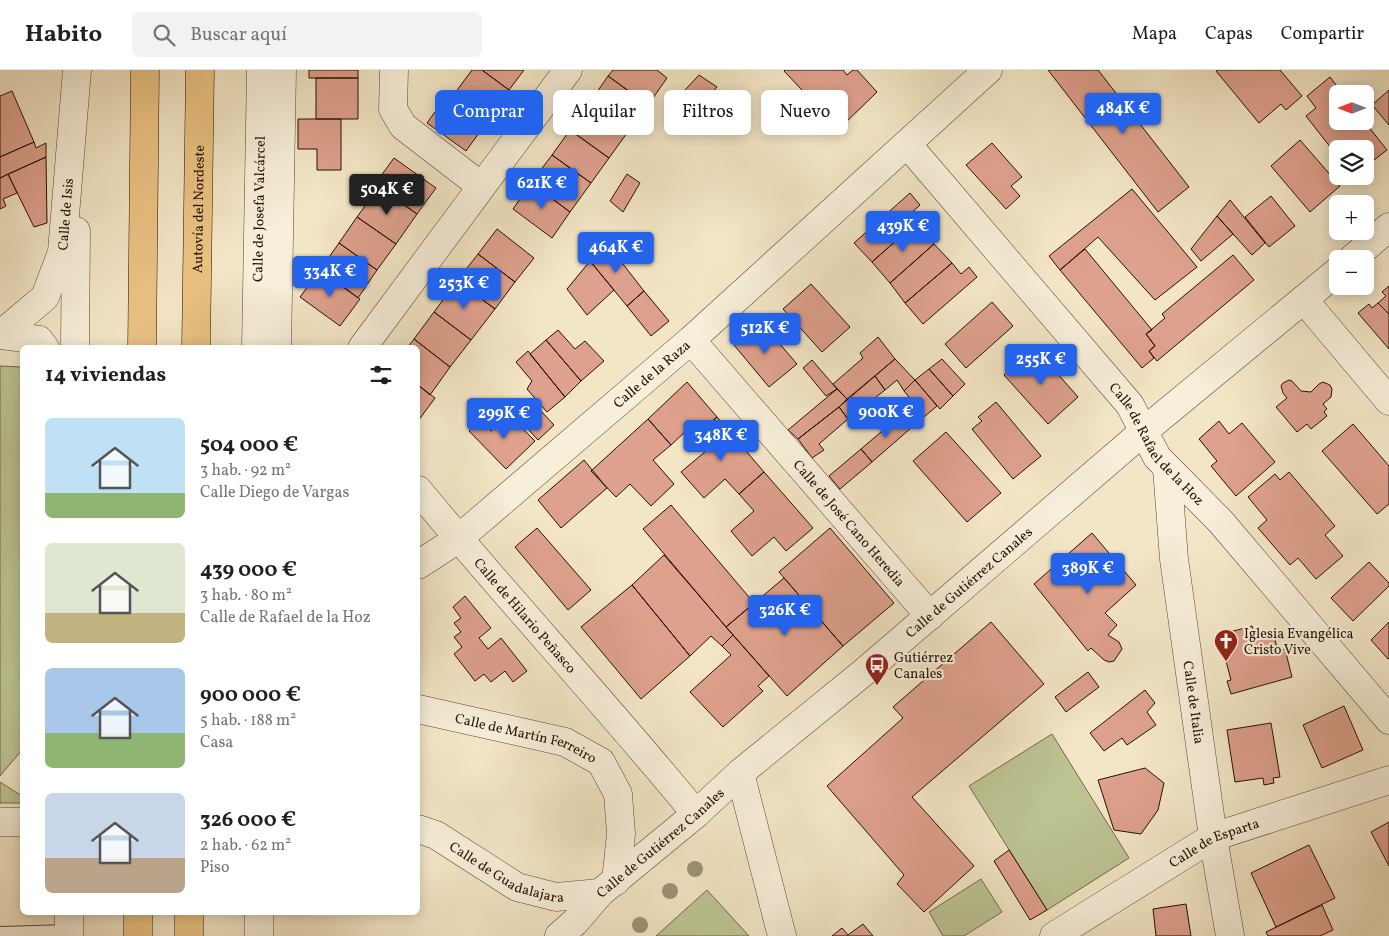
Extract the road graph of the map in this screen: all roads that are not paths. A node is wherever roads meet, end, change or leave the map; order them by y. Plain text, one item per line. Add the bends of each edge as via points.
1 (78, 70) edge
2 (145, 70) edge
3 (200, 70) edge
4 (261, 70) edge
5 (282, 70) edge
6 (394, 70) edge
7 (568, 70) edge
8 (988, 70) edge
9 (907, 144) junction
10 (481, 186) junction
11 (1389, 227) edge
12 (1362, 250) edge
13 (1329, 279) edge
14 (1304, 300) junction
15 (0, 335) edge
16 (691, 340) junction
17 (276, 344) edge
18 (43, 345) edge
19 (75, 345) edge
20 (142, 345) edge
21 (196, 345) edge
22 (364, 345) edge
23 (1389, 401) edge
24 (1144, 431) junction
25 (1167, 468) junction
26 (420, 492) edge
27 (458, 539) junction
28 (420, 564) edge
29 (930, 616) junction
30 (420, 709) edge
31 (1389, 720) edge
32 (740, 773) junction
33 (1389, 780) edge
34 (696, 814) junction
35 (0, 822) edge
36 (20, 822) edge
37 (420, 830) edge
38 (1213, 837) junction
39 (608, 887) junction
40 (138, 915) edge
41 (189, 915) edge
42 (259, 915) edge
43 (69, 927) edge
44 (0, 935) edge
45 (138, 936) edge
46 (189, 936) edge
47 (259, 936) edge
48 (559, 936) edge
49 (782, 936) edge
50 (1054, 936) edge
51 (1230, 936) edge

1 - 15 street, Calle de Isis via 62,252 45,297
1 - 19 street
2 - 20 highway
3 - 21 highway, Autovía del Nordeste
4 - 17 street, Calle de Josefa Valcárcel via 256,307
5 - 17 street, Calle de Josefa Valcárcel
6 - 10 street via 394,109 403,126
7 - 10 street
8 - 9 street, Calle de la Raza
9 - 16 street, Calle de la Raza
9 - 24 street, Calle de Rafael de la Hoz via 1130,405
10 - 22 street
11 - 12 street
13 - 14 street, Calle de Gutiérrez Canales
14 - 23 street
14 - 24 street, Calle de Gutiérrez Canales
15 - 18 street, Calle de Isis via 39,340
16 - 27 street, Calle de la Raza
16 - 29 street, Calle de José Cano Heredia
24 - 25 street, Calle de Rafael de la Hoz
24 - 29 street, Calle de Gutiérrez Canales
25 - 31 street, Calle de Rafael de la Hoz via 1221,522
25 - 38 street, Calle de Italia via 1174,559
26 - 27 street, Calle de Hilario Peñasco
27 - 28 street, Calle de la Raza
27 - 34 street, Calle de Hilario Peñasco
29 - 32 street, Calle de Gutiérrez Canales
30 - 39 street, Calle de Martín Ferreiro via 565,742 601,762 618,794 621,834
32 - 34 street, Calle de Gutiérrez Canales
32 - 49 street
33 - 38 street, Calle de Esparta
34 - 39 street, Calle de Gutiérrez Canales
35 - 36 street
37 - 39 street, Calle de Guadalajara via 436,835 517,887 556,897
38 - 50 street, Calle de Esparta
38 - 51 street, Calle de Italia
39 - 48 street, Calle de Gutiérrez Canales
40 - 45 highway
41 - 46 highway
42 - 47 street
43 - 44 lane

